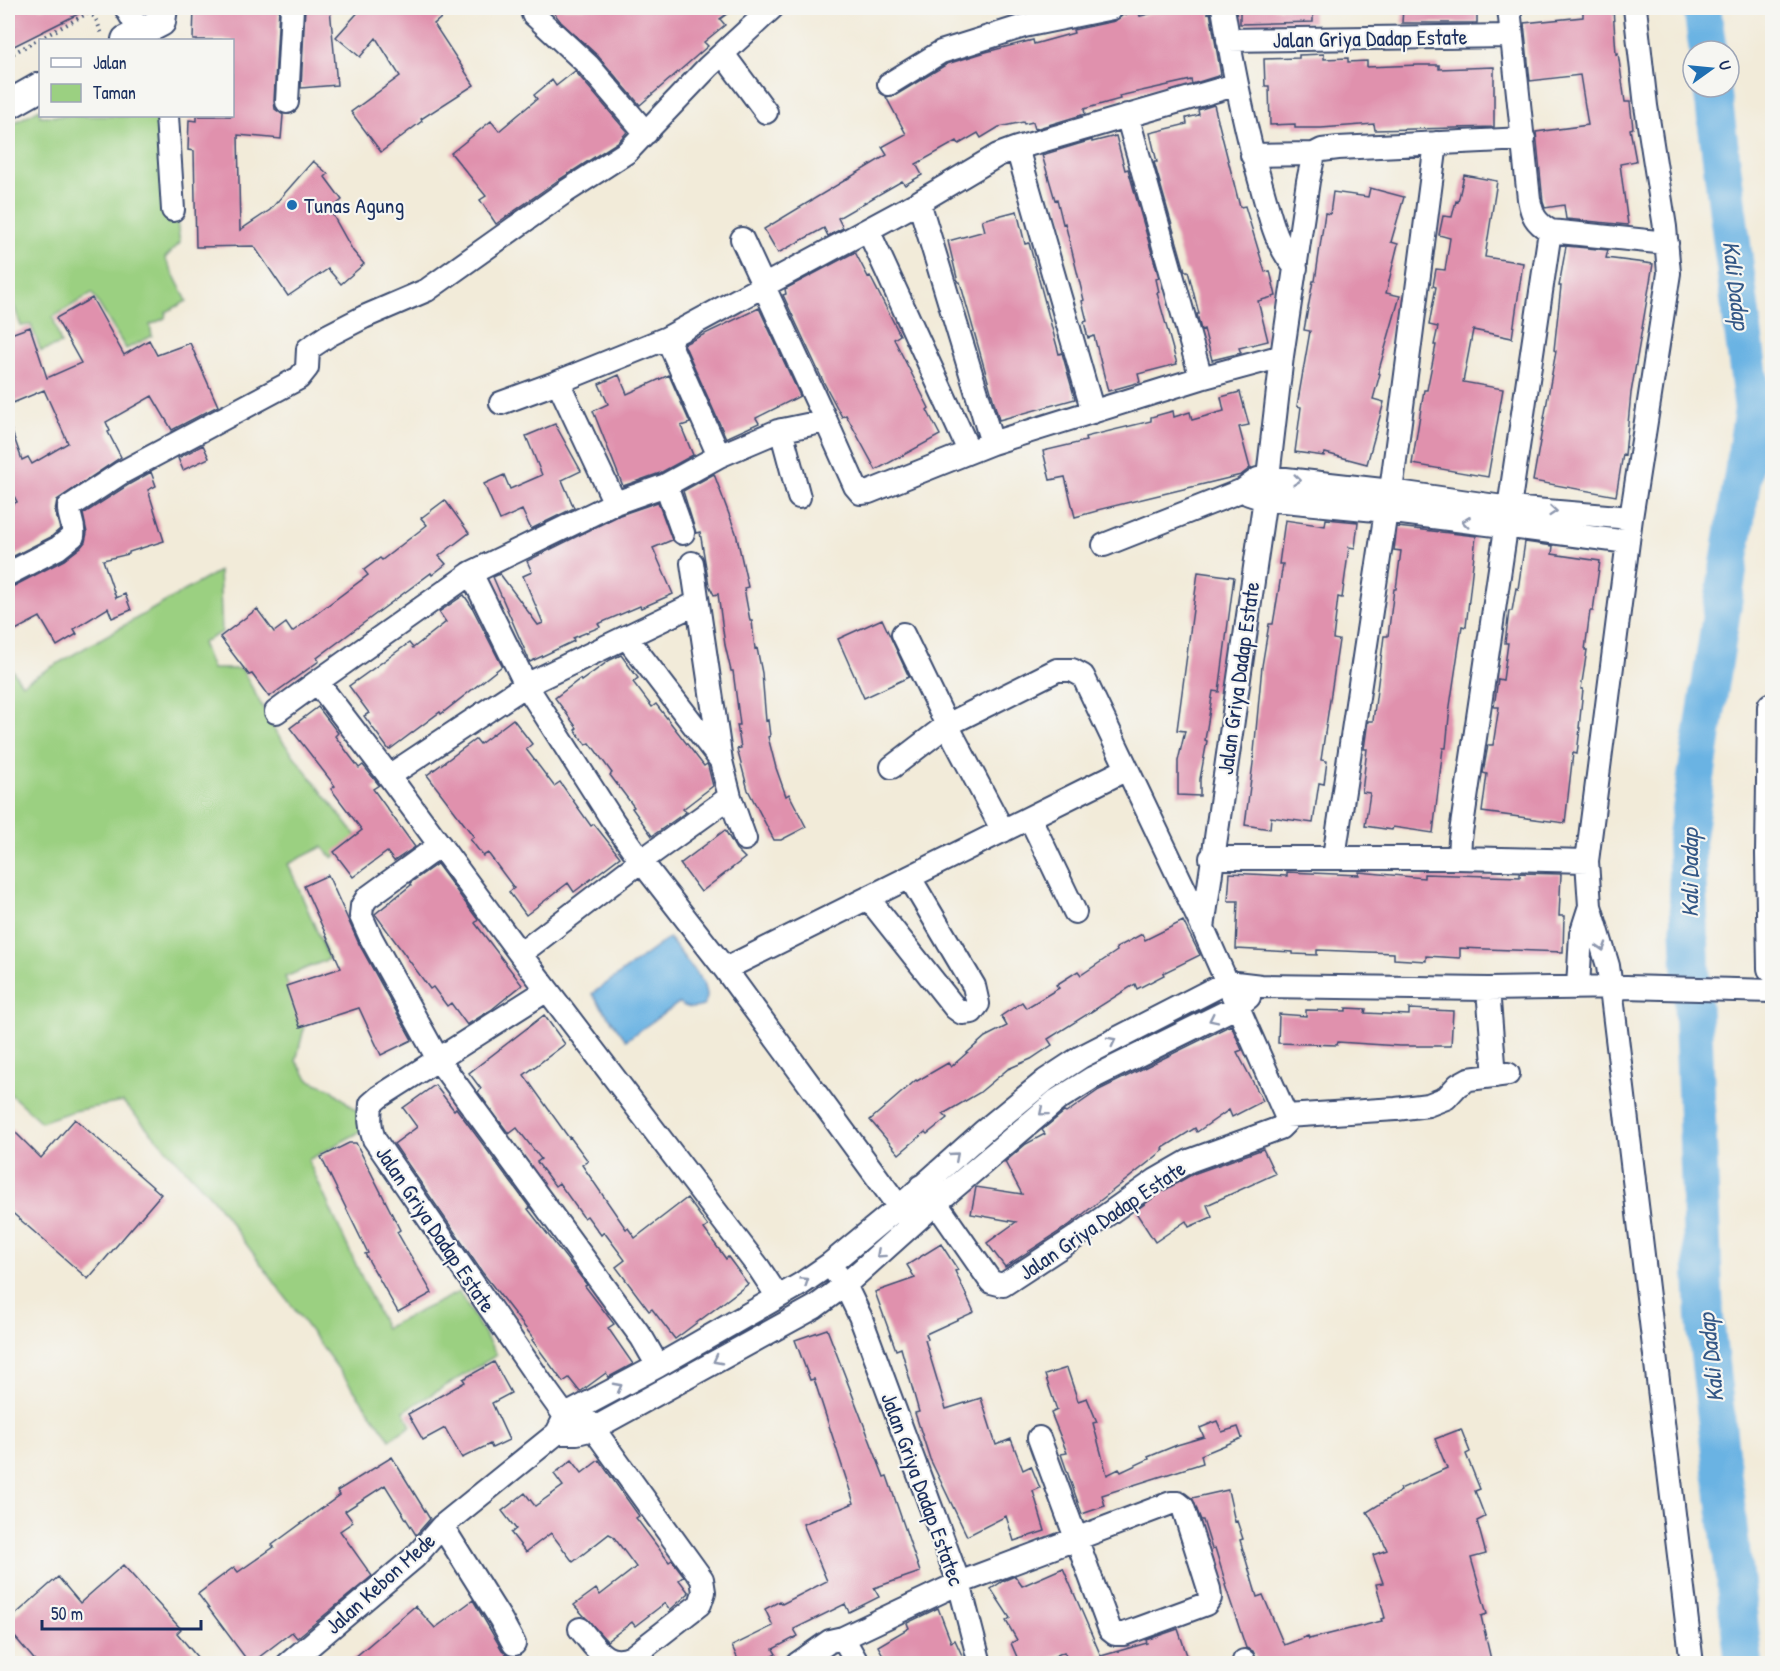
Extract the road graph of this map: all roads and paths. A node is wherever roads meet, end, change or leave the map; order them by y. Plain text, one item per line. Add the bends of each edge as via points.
1 (126, 8) edge
2 (292, 8) edge
3 (772, 8) edge
4 (1112, 8) edge
5 (1223, 8) edge
6 (1509, 8) edge
7 (1635, 8) edge
8 (533, 14) dead end
9 (1022, 17) edge
10 (151, 29) edge
11 (1511, 36) junction
12 (39, 39) edge
13 (40, 39) edge
14 (105, 39) edge
15 (1228, 40) junction
16 (723, 54) junction
17 (8, 56) edge
18 (889, 84) dead end
19 (1235, 85) junction
20 (39, 88) edge
21 (287, 102) dead end
22 (8, 105) edge
23 (766, 112) dead end
24 (1127, 115) junction
25 (167, 117) edge
26 (646, 133) junction
27 (1524, 139) junction
28 (1436, 143) junction
29 (1017, 148) junction
30 (1314, 154) junction
31 (1252, 155) junction
32 (919, 202) junction
33 (174, 210) dead end
34 (868, 230) junction
35 (1550, 231) junction
36 (742, 238) dead end
37 (1667, 243) junction
38 (1296, 268) junction
39 (765, 286) junction
40 (667, 338) junction
41 (1282, 356) junction
42 (1201, 378) junction
43 (558, 382) junction
44 (501, 402) dead end
45 (1094, 412) junction
46 (826, 421) junction
47 (781, 430) junction
48 (992, 443) junction
49 (969, 451) junction
50 (719, 456) junction
51 (666, 486) junction
52 (1266, 488) junction
53 (799, 497) dead end
54 (1389, 501) junction
55 (615, 503) junction
56 (1508, 517) junction
57 (1631, 518) junction
58 (683, 533) dead end
59 (1628, 542) junction
60 (1104, 545) dead end
61 (693, 563) dead end
62 (471, 573) junction
63 (8, 574) edge
64 (697, 603) junction
65 (903, 634) dead end
66 (627, 638) junction
67 (317, 682) junction
68 (526, 685) junction
69 (1773, 708) edge
70 (276, 712) dead end
71 (947, 725) junction
72 (721, 762) junction
73 (892, 767) dead end
74 (1127, 769) junction
75 (389, 776) junction
76 (730, 797) junction
77 (1030, 818) junction
78 (1003, 831) junction
79 (745, 839) dead end
80 (440, 845) junction
81 (1334, 857) junction
82 (1211, 858) junction
83 (1459, 858) junction
84 (641, 861) junction
85 (1587, 861) junction
86 (910, 878) junction
87 (868, 898) junction
88 (1590, 906) junction
89 (1075, 912) dead end
90 (1203, 928) junction
91 (520, 954) junction
92 (1773, 968) edge
93 (725, 969) junction
94 (1227, 982) junction
95 (1261, 986) junction
96 (1604, 988) junction
97 (1488, 989) junction
98 (547, 990) junction
99 (1773, 991) edge
100 (1238, 1006) junction
101 (439, 1061) junction
102 (1286, 1116) junction
103 (921, 1186) junction
104 (936, 1203) junction
105 (899, 1207) junction
106 (912, 1225) junction
107 (830, 1264) junction
108 (845, 1285) junction
109 (778, 1297) junction
110 (658, 1366) junction
111 (575, 1424) junction
112 (1039, 1438) dead end
113 (442, 1526) junction
114 (1077, 1538) junction
115 (959, 1584) junction
116 (580, 1629) dead end
117 (843, 1638) junction
118 (514, 1644) dead end
119 (288, 1664) edge
120 (797, 1664) edge
121 (858, 1664) edge
122 (980, 1664) edge
123 (1692, 1664) edge

1 - 10 street
2 - 21 street
3 - 16 street
4 - 9 street
5 - 15 street
6 - 11 street
7 - 37 street
8 - 26 street via 588,65
9 - 18 street via 941,52
11 - 15 street, Jalan Griya Dadap Estate
11 - 27 street
12 - 17 path
13 - 14 path via 88,13 95,17
15 - 19 street
16 - 23 street
16 - 26 street
19 - 24 street
19 - 31 street
20 - 22 street
24 - 29 street
24 - 42 street
25 - 33 street
26 - 63 street via 627,152 427,290 364,317 308,349 307,368 299,378 121,473 77,501 68,512 74,526 73,536
27 - 28 street
27 - 35 street via 1531,212 1537,223
28 - 30 street via 1338,148
28 - 54 street
29 - 32 street via 998,155
29 - 45 street
30 - 31 street
30 - 38 street, Jalan Griya Dadap Estate
31 - 38 street via 1276,236
32 - 34 street
32 - 48 street
34 - 39 street
34 - 49 street
35 - 37 street
35 - 56 street
36 - 39 street
37 - 57 street via 1669,273
38 - 41 street, Jalan Griya Dadap Estate
39 - 40 street
39 - 46 street
40 - 43 street
40 - 50 street
41 - 42 street
41 - 52 street, Jalan Griya Dadap Estate
42 - 45 street
43 - 44 street
43 - 55 street
45 - 48 street
46 - 47 street
46 - 49 street via 861,493
47 - 50 street
47 - 53 street
48 - 49 street
50 - 51 street
51 - 55 street
51 - 58 street
52 - 54 street
52 - 60 street via 1258,479 1243,490
52 - 82 street, Jalan Griya Dadap Estate
54 - 56 street
54 - 81 street
55 - 62 street
56 -> 57 street
56 - 59 street
56 - 83 street
57 - 59 street
59 - 85 street
61 - 64 street
62 - 67 street
62 - 68 street
64 - 66 street
64 - 72 street
65 - 71 street
66 - 68 street
66 - 72 street
67 - 70 street
67 - 75 street
68 - 75 street
68 - 84 street
69 - 92 street
71 - 73 street
71 - 74 street via 1057,670 1072,670 1083,676
71 - 78 street
72 - 76 street
74 - 77 street
74 - 90 street
75 - 80 street
76 - 79 street
76 - 84 street
77 - 78 street
77 - 89 street
78 - 86 street
80 - 91 street
80 - 101 street via 367,898 361,916
81 - 82 street
81 - 83 street
82 - 90 street, Jalan Griya Dadap Estate
83 - 85 street
84 - 91 street
84 - 93 street
85 - 88 street
86 - 87 street
86 - 87 street via 974,986 978,1004 972,1012 962,1013 955,1008
87 - 93 street
88 -> 96 street via 1608,966
88 - 96 street via 1581,934
90 - 94 street
91 - 98 street
93 - 105 street
94 - 95 street
94 - 100 street
103 -> 94 street via 1046,1080 1081,1057
95 - 97 street
95 - 100 street
96 - 97 street
96 - 99 street
96 - 123 street
97 - 102 street via 1502,1075 1469,1079 1446,1098 1428,1105
98 - 101 street, Jalan Griya Dadap Estate
98 - 109 street
100 - 102 street
100 -> 104 street via 1092,1077 1057,1100
101 - 110 street via 635,1328
101 - 111 street, Jalan Griya Dadap Estate via 371,1104 370,1130 547,1391
102 - 104 street, Jalan Griya Dadap Estate via 1281,1128 1190,1161 1156,1180 1003,1286 991,1282
103 - 104 street, Jalan Griya Dadap Estate
103 - 105 street
104 - 106 street
105 - 106 street
105 - 107 street
106 -> 108 street
107 - 108 street
109 -> 107 street
108 -> 111 street via 807,1311
108 - 115 street, Jalan Griya Dadap Estatec
109 - 110 street
111 -> 110 street
111 - 113 street, Jalan Kebon Mede
111 - 116 street, Jalan Griya Dadap Estate via 702,1579 704,1592 700,1604 622,1662 604,1656
112 - 114 street
113 - 118 street
113 - 119 street, Jalan Kebon Mede via 416,1557
114 - 114 street via 1178,1503 1183,1508 1210,1598 1206,1604 1115,1634 1110,1630
114 - 115 street
115 - 117 street
115 - 122 street, Jalan Griya Dadap Estatec
117 - 120 street via 830,1641
117 - 121 street

